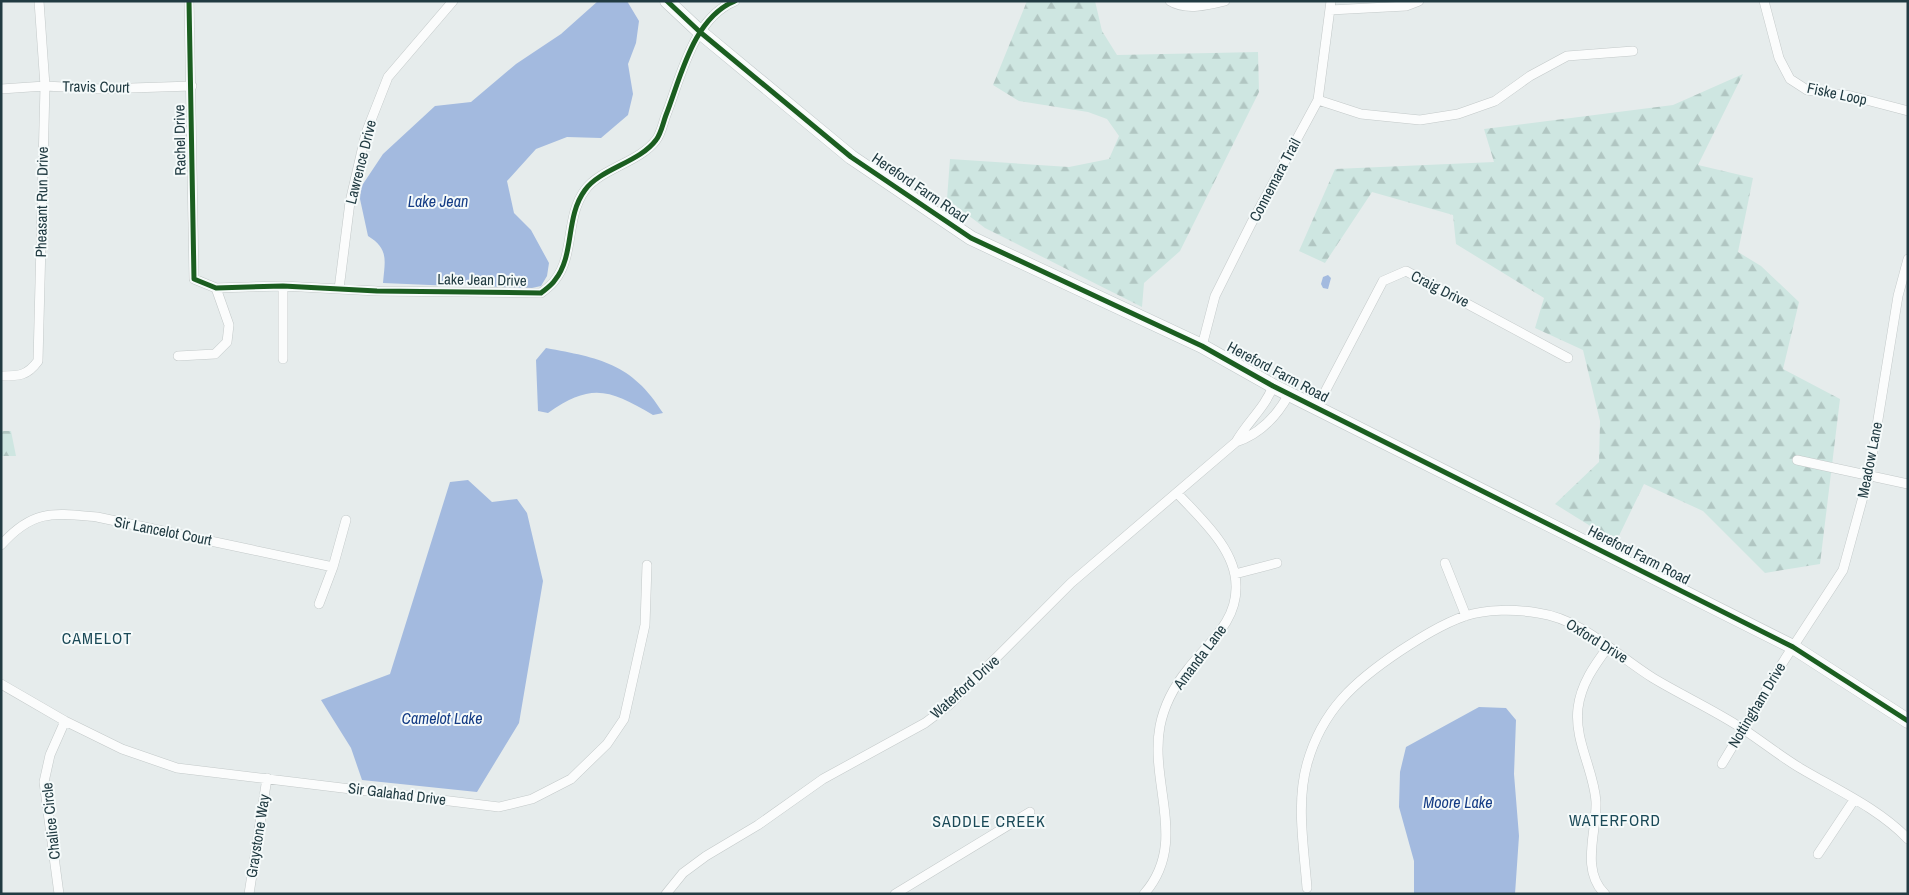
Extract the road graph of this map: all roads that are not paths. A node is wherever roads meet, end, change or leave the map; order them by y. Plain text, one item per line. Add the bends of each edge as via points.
1 (39, 1) edge
2 (189, 1) edge
3 (453, 1) edge
4 (667, 1) edge
5 (735, 1) edge
6 (1170, 1) edge
7 (1225, 1) edge
8 (1419, 1) edge
9 (1764, 1) edge
10 (1330, 6) edge
11 (700, 32) junction
12 (1633, 51) dead end
13 (45, 86) junction
14 (192, 86) junction
15 (1, 89) edge
16 (1318, 100) junction
17 (1908, 111) edge
18 (1908, 259) edge
19 (194, 279) joint
20 (284, 286) junction
21 (216, 288) junction
22 (339, 289) junction
23 (1202, 346) junction
24 (178, 356) dead end
25 (1568, 358) dead end
26 (283, 359) dead end
27 (1, 376) edge
28 (1272, 386) junction
29 (1289, 394) junction
30 (1317, 407) junction
31 (1251, 421) junction
32 (1260, 430) junction
33 (1236, 442) junction
34 (1797, 460) dead end
35 (1868, 475) junction
36 (1908, 484) edge
37 (1177, 492) junction
38 (346, 520) dead end
39 (1, 545) edge
40 (1277, 562) dead end
41 (1445, 563) dead end
42 (647, 565) dead end
43 (334, 567) junction
44 (1235, 574) junction
45 (319, 604) dead end
46 (1466, 616) junction
47 (1608, 647) junction
48 (1793, 647) junction
49 (1, 684) edge
50 (65, 721) junction
51 (1908, 721) edge
52 (1743, 729) junction
53 (1722, 764) dead end
54 (267, 778) junction
55 (1854, 800) junction
56 (1030, 812) dead end
57 (1908, 839) edge
58 (1818, 854) dead end
59 (1307, 888) dead end
60 (59, 894) edge
61 (249, 894) edge
62 (666, 894) edge
63 (895, 894) edge
64 (1144, 894) edge
65 (1604, 894) edge

1 - 13 street, Pheasant Run Drive
2 - 14 street, Rachel Drive
3 - 22 street, Lawrence Drive via 388,77 366,133 350,202
4 - 11 street, Hereford Farm Road
5 - 11 street via 724,6
6 - 7 street via 1203,7
8 - 10 street, Connemara Trail via 1406,6
9 - 17 street, Fiske Loop via 1779,58 1790,79 1807,90 1851,96
10 - 16 street, Connemara Trail
11 - 22 street, Lake Jean Drive via 657,140 585,190 572,217 567,254 556,280 541,293
11 - 23 street, Hereford Farm Road via 851,157 972,238
12 - 16 street via 1567,56 1530,76 1495,101 1458,114 1420,120 1360,114
13 - 14 street, Travis Court via 101,89
13 - 15 street, Travis Court
13 - 27 street, Pheasant Run Drive via 38,361 30,372
14 - 19 street, Rachel Drive
16 - 23 street, Connemara Trail via 1216,296
18 - 35 street, Meadow Lane via 1898,296
19 - 21 street, Lake Jean Drive
20 - 21 street, Lake Jean Drive
20 - 22 street, Lake Jean Drive
20 - 26 street
21 - 24 street via 229,325 227,342 215,354
23 - 28 street, Hereford Farm Road
25 - 30 street, Craig Drive via 1406,271 1383,281
28 - 29 street, Hereford Farm Road
28 - 31 street, Waterford Drive via 1269,396
29 - 30 street, Hereford Farm Road
29 - 32 street, Waterford Drive
30 - 48 street, Hereford Farm Road
31 - 32 street
31 - 33 street, Waterford Drive
32 - 33 street, Waterford Drive
33 - 37 street, Waterford Drive
34 - 35 street
35 - 36 street
35 - 48 street, Meadow Lane via 1842,570
37 - 44 street, Amanda Lane via 1222,545
37 - 62 street, Waterford Drive via 1071,583 949,705 925,723 824,779 706,856 683,873
38 - 43 street
39 - 43 street, Sir Lancelot Court via 10,534 35,517 61,514 97,517
40 - 44 street
41 - 46 street
42 - 54 street, Sir Galahad Drive via 645,625 624,719 606,744 570,779 532,799 500,807
43 - 45 street
44 - 64 street, Amanda Lane via 1230,617 1177,685 1160,725 1158,762 1167,838 1156,877
46 - 47 street, Oxford Drive via 1489,611 1540,613 1585,630
46 - 59 street, Oxford Drive via 1418,639 1368,673 1350,688 1322,723 1306,766 1302,791
47 - 52 street, Oxford Drive via 1650,676
47 - 65 street via 1589,674 1578,709 1583,752 1596,799 1591,859 1593,874
48 - 51 street, Hereford Farm Road
48 - 52 street, Nottingham Drive
49 - 50 street, Sir Galahad Drive
50 - 54 street, Sir Galahad Drive via 122,749 178,768
50 - 60 street, Chalice Circle via 50,755 44,782
52 - 53 street, Nottingham Drive
52 - 55 street, Oxford Drive via 1785,759
54 - 61 street, Graystone Way
55 - 57 street, Oxford Drive via 1877,813
55 - 58 street
56 - 63 street

